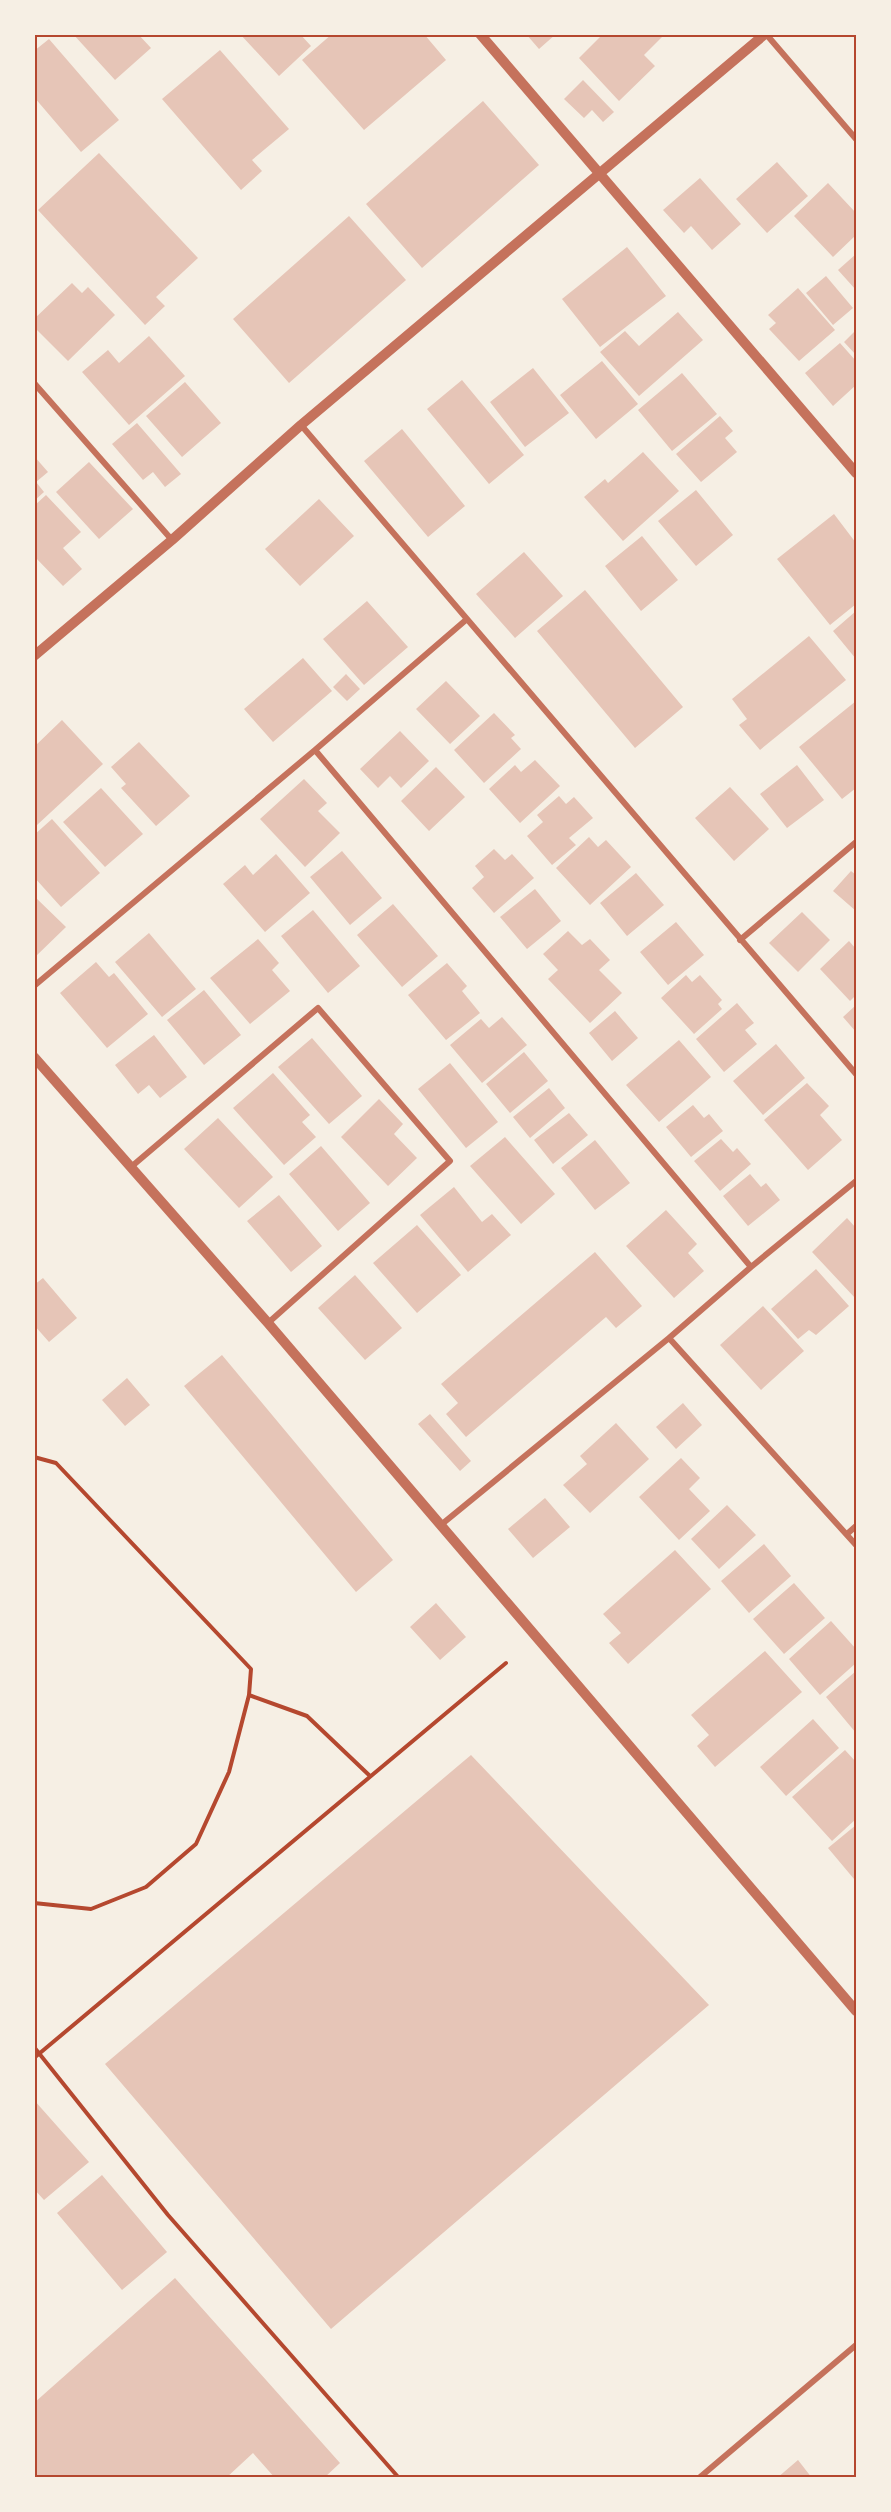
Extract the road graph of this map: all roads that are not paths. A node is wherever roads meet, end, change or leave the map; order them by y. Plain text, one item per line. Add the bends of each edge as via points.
1 (480, 34) edge
2 (766, 34) edge
3 (856, 139) edge
4 (599, 174) junction
5 (34, 382) edge
6 (301, 425) junction
7 (856, 473) edge
8 (172, 540) junction
9 (467, 619) junction
10 (34, 656) edge
11 (315, 750) junction
12 (856, 842) edge
13 (740, 940) junction
14 (34, 986) edge
15 (34, 1057) edge
16 (856, 1074) edge
17 (131, 1167) junction
18 (856, 1181) edge
19 (751, 1267) junction
20 (268, 1323) junction
21 (669, 1338) junction
22 (442, 1524) junction
23 (856, 1526) edge
24 (847, 1534) junction
25 (856, 1545) edge
26 (856, 2011) edge
27 (856, 2345) edge
28 (699, 2478) edge

1 - 4 street
2 - 3 street
2 - 4 street
4 - 6 street
4 - 7 street
5 - 8 street
6 - 8 street
6 - 9 street
8 - 10 street
9 - 11 street
9 - 13 street
11 - 14 street
11 - 19 street
12 - 13 street
13 - 16 street
15 - 17 street
17 - 20 street
17 - 20 street via 318,1008 450,1161
18 - 19 street
19 - 21 street
20 - 22 street
21 - 22 street
21 - 24 street
22 - 26 street
23 - 24 street
24 - 25 street
27 - 28 street

